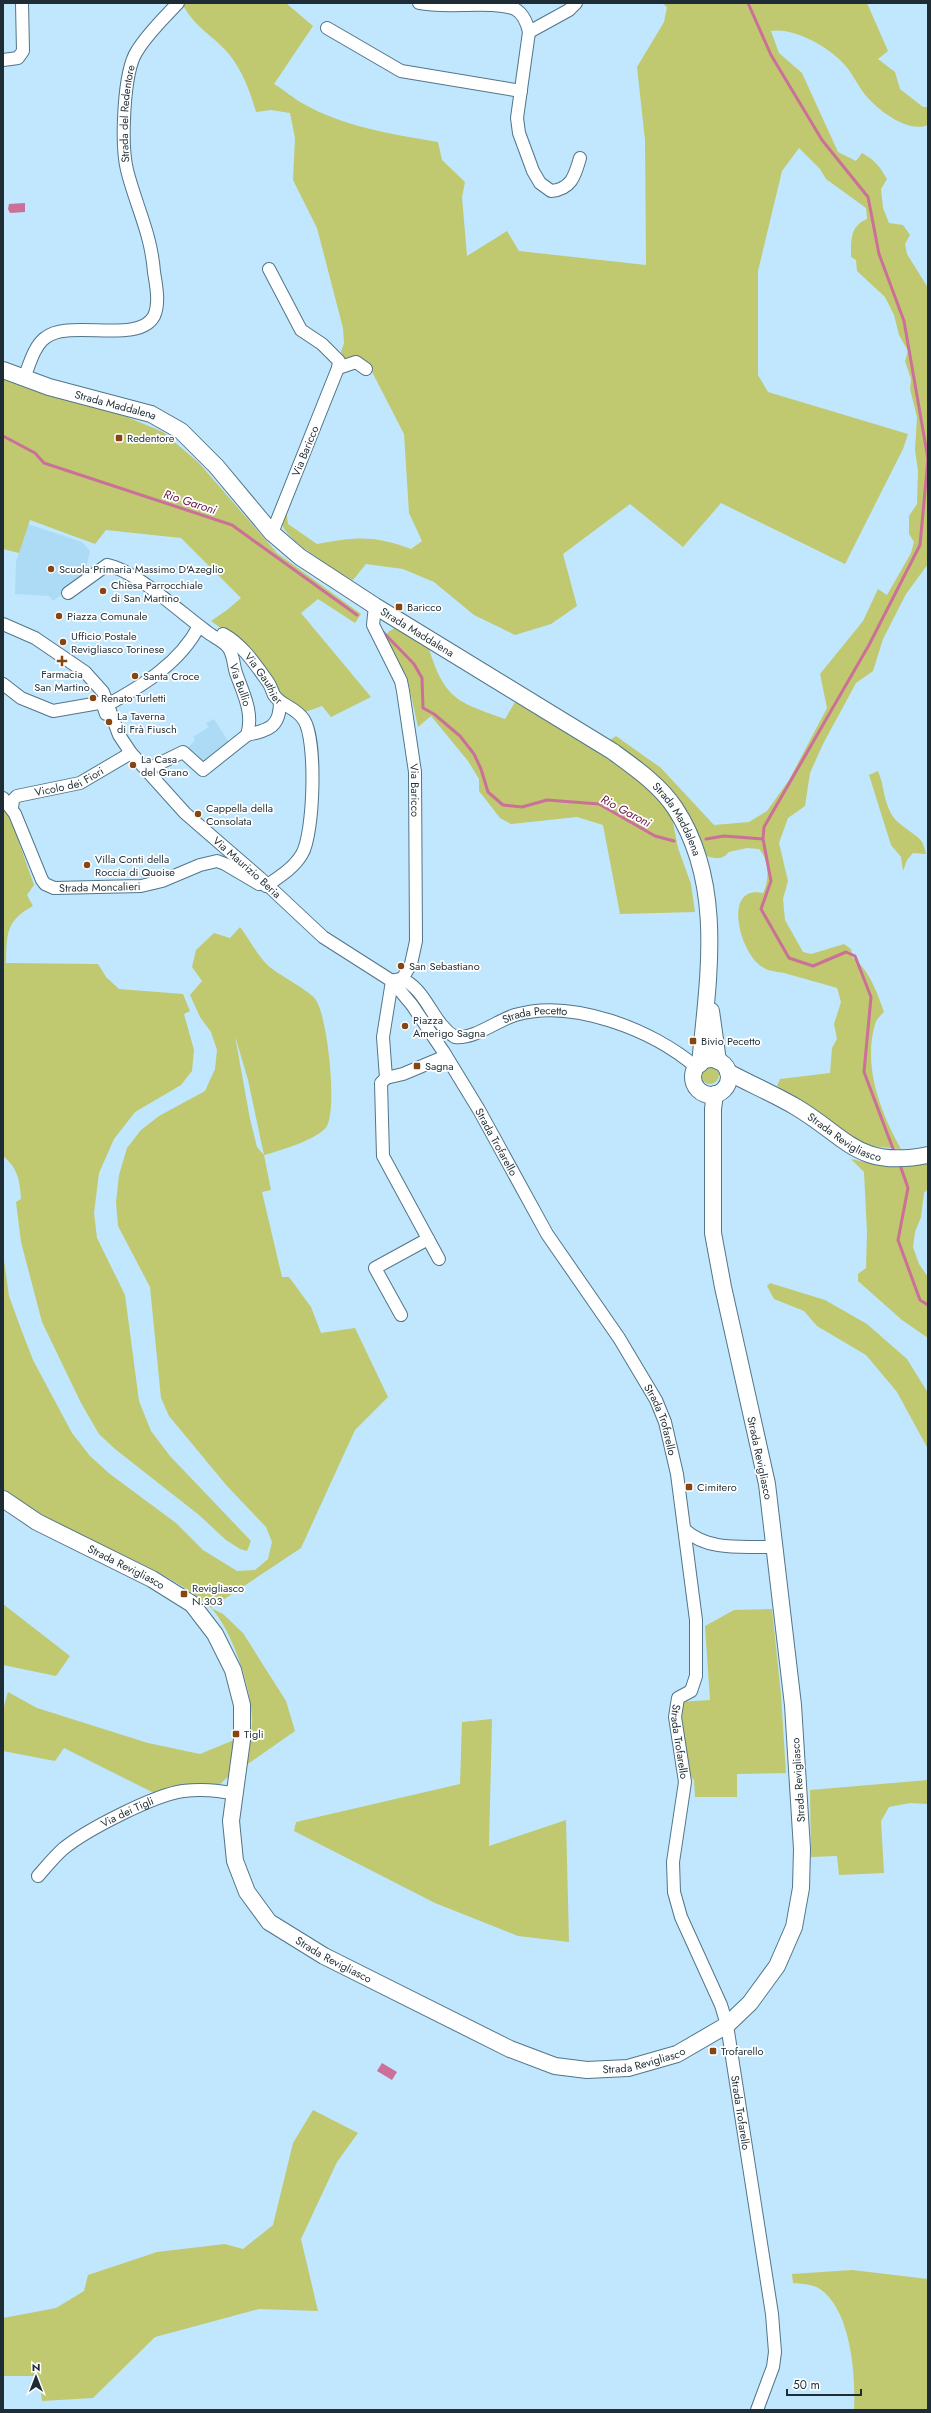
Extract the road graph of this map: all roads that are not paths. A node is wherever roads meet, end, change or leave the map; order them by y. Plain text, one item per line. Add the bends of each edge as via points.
1 (22, 3) edge
2 (178, 3) edge
3 (419, 3) edge
4 (576, 3) edge
5 (327, 28) dead end
6 (529, 32) junction
7 (3, 60) edge
8 (521, 91) junction
9 (580, 158) dead end
10 (269, 269) dead end
11 (338, 368) junction
12 (366, 369) dead end
13 (3, 370) edge
14 (24, 378) junction
15 (272, 533) junction
16 (68, 592) dead end
17 (375, 606) junction
18 (3, 624) edge
19 (26, 625) dead end
20 (199, 626) junction
21 (48, 646) junction
22 (3, 684) edge
23 (280, 702) junction
24 (107, 705) junction
25 (119, 735) junction
26 (247, 735) junction
27 (130, 753) junction
28 (146, 770) junction
29 (3, 798) edge
30 (12, 808) junction
31 (131, 885) junction
32 (266, 886) junction
33 (67, 897) dead end
34 (397, 980) junction
35 (708, 990) junction
36 (446, 1056) junction
37 (698, 1066) junction
38 (386, 1078) junction
39 (718, 1082) junction
40 (921, 1156) edge
41 (428, 1239) junction
42 (439, 1260) dead end
43 (401, 1315) dead end
44 (3, 1499) edge
45 (686, 1530) junction
46 (775, 1547) junction
47 (235, 1794) junction
48 (38, 1876) dead end
49 (727, 2025) junction
50 (757, 2410) edge

1 - 7 street via 23,52 18,58
2 - 14 street, Strada del Redentore via 137,51 128,68 126,91 126,168 148,230 157,302 154,316 147,325 134,329 50,334 39,344
3 - 6 street via 434,6 503,5 516,10 526,20
4 - 6 street via 569,10
5 - 8 street via 401,72
6 - 8 street
8 - 9 street via 517,118 519,133 532,171 540,183 551,191 561,190 570,184
10 - 11 street via 301,330 339,361
11 - 12 street via 356,362
11 - 15 street, Via Baricco
13 - 14 street, Strada Maddalena
14 - 15 street, Strada Maddalena via 150,414 181,431 216,466
15 - 17 street, Strada Maddalena via 300,557
16 - 20 street, Via Gauthier via 107,565 114,566
17 - 34 street, Via Baricco via 373,625 404,691 415,772 416,941 411,964
17 - 35 street, Strada Maddalena via 612,751 643,774 675,807 690,836 703,872 708,908
18 - 21 street, Via Maurizio Beria
19 - 21 street
20 - 23 street, Via Gauthier via 231,639 258,666
20 - 24 street via 191,642 178,656 136,689
20 - 26 street, Via Bullio via 221,641 233,655 250,716
21 - 24 street, Via Maurizio Beria via 85,672 102,689
22 - 25 street via 21,698 53,711 102,704 109,722
23 - 26 street via 279,714 274,725 267,730
23 - 32 street, Via Gauthier via 294,708 307,727 313,784 303,853 295,864
24 - 25 street, Via Maurizio Beria
25 - 27 street, Via Maurizio Beria
26 - 28 street via 203,770 182,752
27 - 28 street, Via Maurizio Beria
27 - 30 street, Vicolo dei Fiori via 80,783 17,796 13,800
28 - 32 street, Via Maurizio Beria via 185,813
29 - 30 street, Strada Moncalieri
30 - 31 street, Strada Moncalieri via 45,884 67,889
31 - 32 street, Strada Moncalieri via 162,881 200,865 217,861
31 - 33 street via 118,893
32 - 34 street, Via Maurizio Beria via 323,937
34 - 36 street
34 - 37 street, Strada Pecetto via 411,984 442,1026 456,1037 468,1036 523,1013 541,1010 567,1012 606,1020 627,1028 675,1050
34 - 38 street via 383,1037
35 - 37 street, Strada Maddalena
35 - 39 street, Strada Maddalena
36 - 38 street via 403,1074
36 - 45 street, Strada Trofarello via 480,1110 547,1234 619,1338 656,1400 671,1442 682,1521
37 - 39 street, Strada Revigliasco via 704,1060
37 - 39 street, Strada Revigliasco via 693,1080 696,1088
38 - 41 street via 380,1082 383,1156
39 - 40 street, Strada Revigliasco via 767,1092 797,1107 859,1151 883,1158
39 - 46 street, Strada Revigliasco via 713,1233 767,1484
41 - 42 street
41 - 43 street via 375,1268
44 - 47 street, Strada Revigliasco via 37,1522 152,1579 192,1604 215,1634 233,1670 242,1705 242,1740
45 - 46 street via 693,1536 722,1546
45 - 49 street, Strada Trofarello via 696,1620 696,1676 691,1691 678,1698 675,1717 685,1782 673,1862 674,1892 681,1917 721,2005
46 - 49 street, Strada Revigliasco via 793,1705 802,1849 801,1888 794,1927 777,1966 750,2003
47 - 48 street, Via dei Tigli via 207,1790 182,1791 161,1798 63,1849
47 - 49 street, Strada Revigliasco via 231,1822 235,1861 247,1892 269,1922 324,1956 510,2049 555,2066 587,2070 628,2068 677,2054
49 - 50 street, Strada Trofarello via 772,2314 775,2352 773,2367

